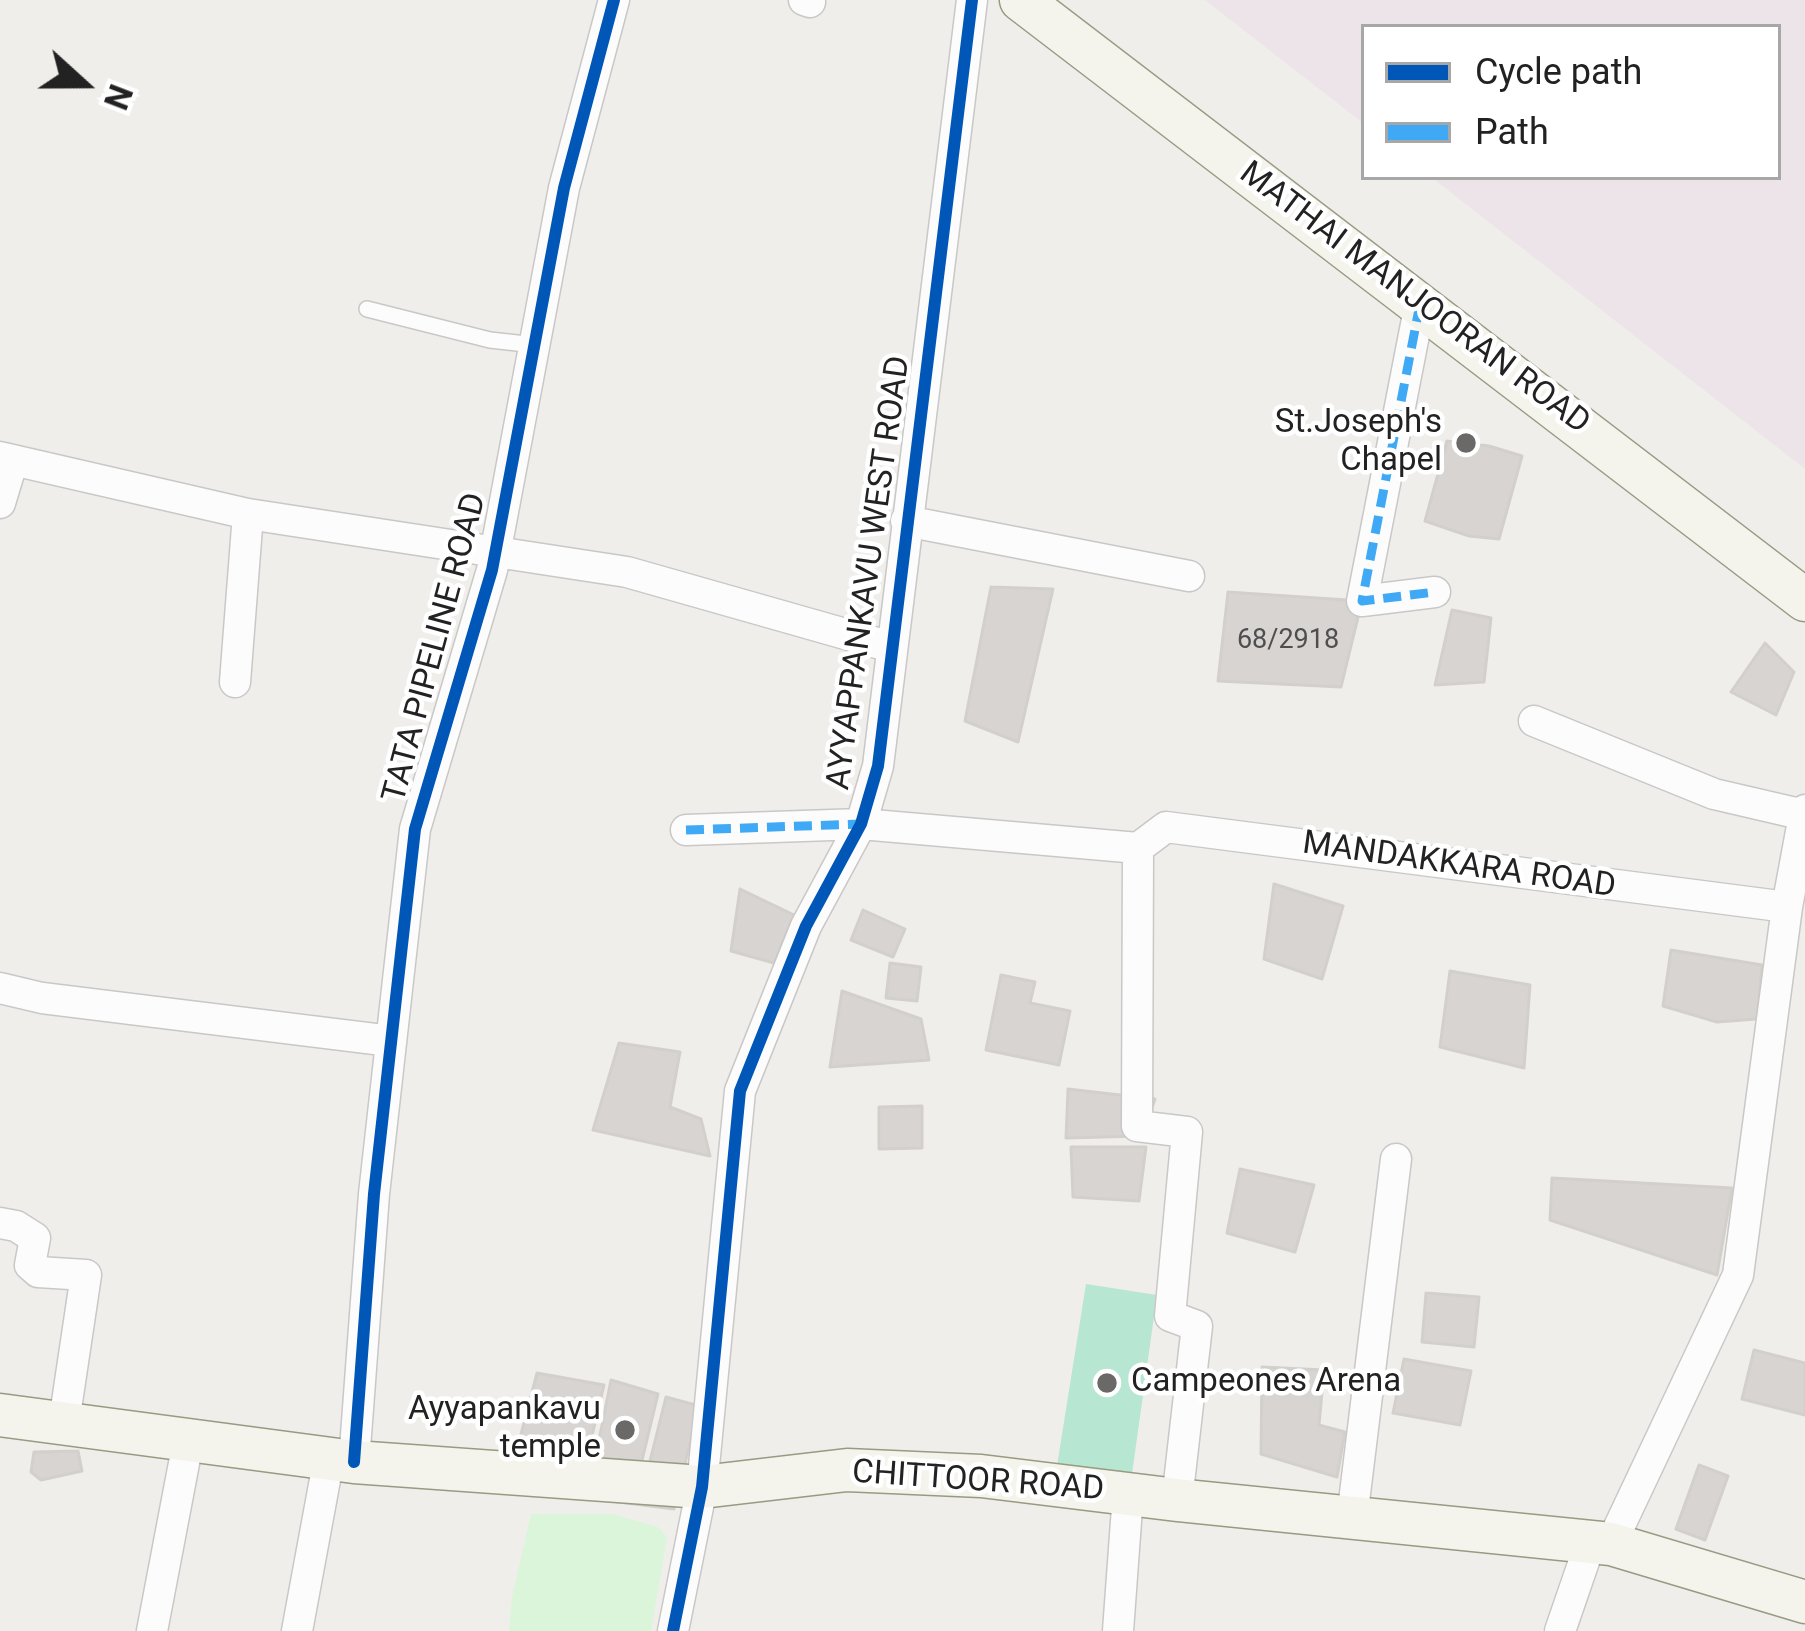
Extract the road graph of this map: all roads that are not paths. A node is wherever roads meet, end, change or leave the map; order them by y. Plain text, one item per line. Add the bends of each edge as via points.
1 (614, 0) edge
2 (972, 0) edge
3 (1021, 0) edge
4 (1420, 304) junction
5 (367, 309) dead end
6 (535, 345) junction
7 (6, 458) edge
8 (0, 503) edge
9 (248, 514) junction
10 (906, 521) junction
11 (496, 552) junction
12 (1189, 576) dead end
13 (1435, 592) dead end
14 (1803, 594) edge
15 (891, 647) junction
16 (235, 682) dead end
17 (1534, 721) dead end
18 (1805, 813) edge
19 (861, 824) junction
20 (686, 830) dead end
21 (1138, 848) junction
22 (1787, 907) junction
23 (0, 988) edge
24 (391, 1040) junction
25 (1396, 1159) dead end
26 (0, 1223) edge
27 (0, 1414) edge
28 (64, 1422) junction
29 (189, 1437) junction
30 (341, 1460) junction
31 (702, 1487) junction
32 (1128, 1494) junction
33 (1178, 1500) junction
34 (1352, 1518) junction
35 (1601, 1542) junction
36 (1805, 1602) edge
37 (152, 1631) edge
38 (297, 1631) edge
39 (673, 1631) edge
40 (1118, 1631) edge
41 (1560, 1631) edge

1 - 6 street, TATA PIPELINE ROAD via 564,188
2 - 10 street, AYYAPPANKAVU WEST ROAD
3 - 4 main road, MATHAI MANJOORAN ROAD
4 - 13 street via 1362,601
4 - 14 main road, MATHAI MANJOORAN ROAD
5 - 6 lane
6 - 11 street, TATA PIPELINE ROAD
7 - 8 street
7 - 9 street
9 - 11 street
9 - 16 street
10 - 12 street
10 - 15 street, AYYAPPANKAVU WEST ROAD
11 - 15 street via 627,572
11 - 24 street, TATA PIPELINE ROAD via 415,829
15 - 19 street, AYYAPPANKAVU WEST ROAD via 878,766
17 - 18 street via 1714,794
18 - 22 street
19 - 20 street, MANDAKKARA ROAD
19 - 21 street, MANDAKKARA ROAD
19 - 31 street, AYYAPPANKAVU WEST ROAD via 806,926 740,1090
21 - 22 street, MANDAKKARA ROAD via 1166,827
21 - 33 street via 1138,1126 1187,1132 1170,1316 1197,1326
22 - 35 street via 1738,1275
23 - 24 street
24 - 30 street, TATA PIPELINE ROAD
25 - 34 street
26 - 28 street via 34,1238 30,1264 38,1272 86,1276
27 - 28 main road, CHITTOOR ROAD
28 - 29 main road, CHITTOOR ROAD
29 - 30 main road, CHITTOOR ROAD
29 - 37 street
30 - 31 main road, CHITTOOR ROAD
30 - 38 street, TATA PIPELINE ROAD
31 - 32 main road, CHITTOOR ROAD via 847,1470
31 - 39 street, AYYAPPANKAVU WEST ROAD
32 - 33 main road, CHITTOOR ROAD
32 - 40 street
33 - 34 main road, CHITTOOR ROAD
34 - 35 main road, CHITTOOR ROAD
35 - 36 main road, CHITTOOR ROAD
35 - 41 street

